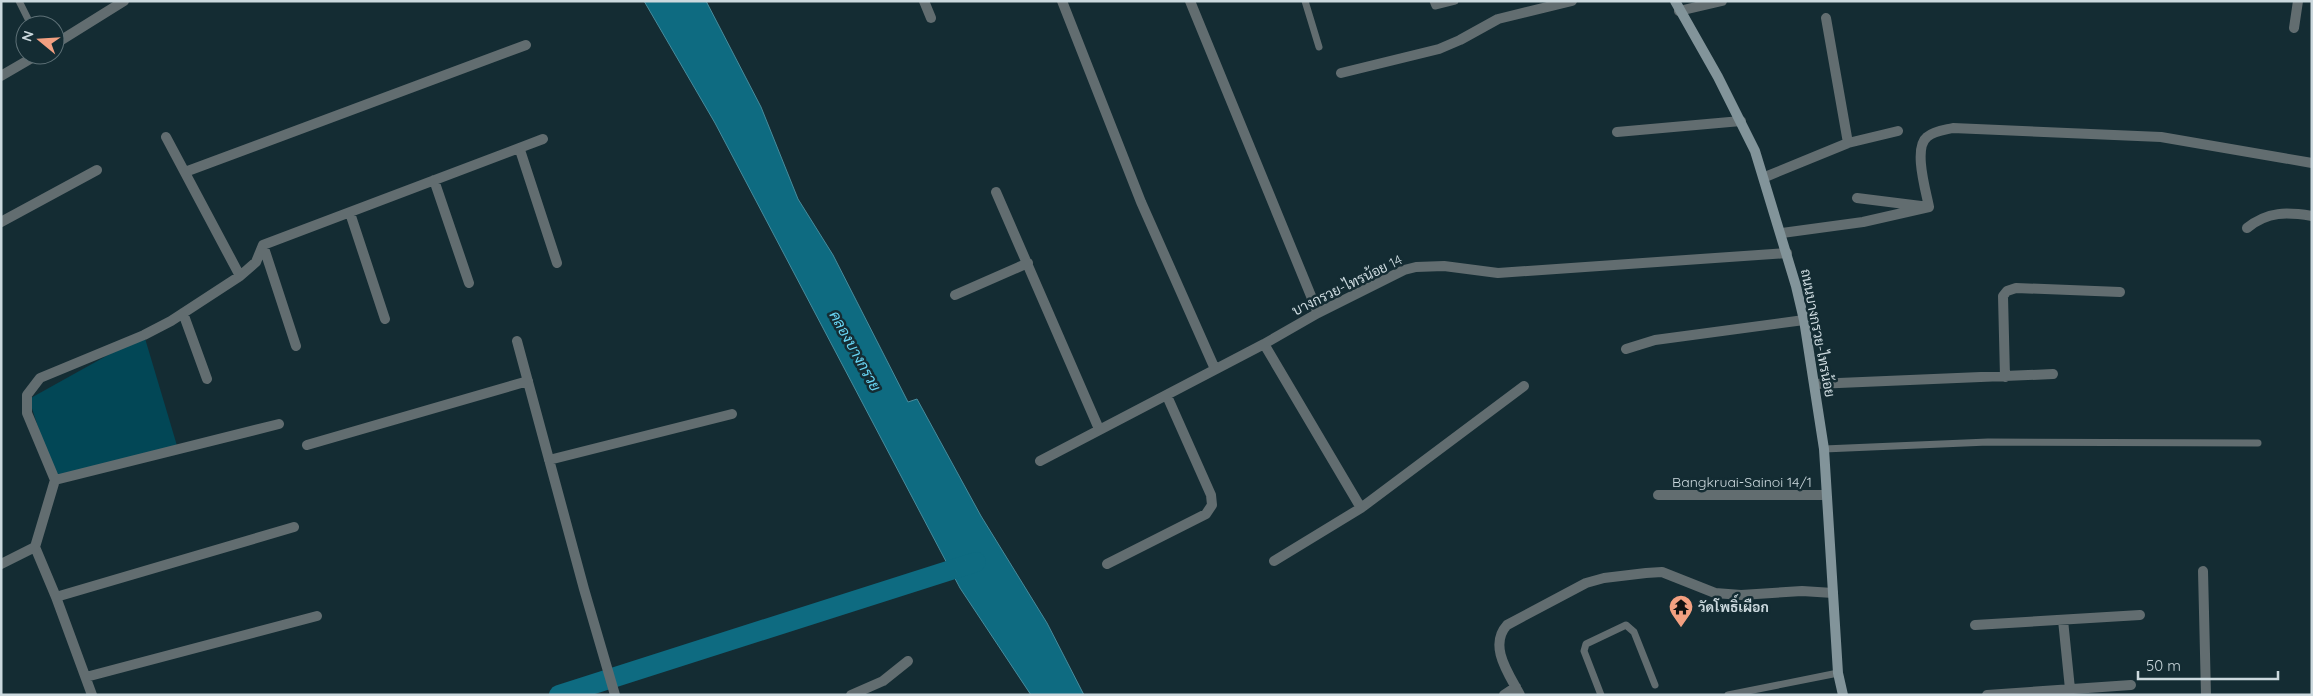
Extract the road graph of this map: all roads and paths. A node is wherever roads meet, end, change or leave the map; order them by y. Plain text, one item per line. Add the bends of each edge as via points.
1 (19, 1) edge
2 (924, 1) edge
3 (1062, 1) edge
4 (1190, 1) edge
5 (1305, 1) edge
6 (1432, 1) edge
7 (1455, 1) edge
8 (1572, 1) edge
9 (1722, 1) edge
10 (2298, 1) edge
11 (119, 3) edge
12 (1677, 6) edge
13 (25, 15) edge
14 (931, 18) dead end
15 (1826, 18) dead end
16 (2294, 28) dead end
17 (65, 38) edge
18 (526, 45) dead end
19 (1319, 47) dead end
20 (20, 65) edge
21 (1341, 73) dead end
22 (1, 76) edge
23 (1741, 122) junction
24 (1617, 132) dead end
25 (1898, 132) dead end
26 (166, 137) dead end
27 (543, 140) dead end
28 (1848, 143) junction
29 (520, 150) junction
30 (2312, 163) edge
31 (97, 170) dead end
32 (185, 172) junction
33 (1765, 177) junction
34 (434, 180) junction
35 (996, 192) dead end
36 (1857, 198) dead end
37 (1929, 207) junction
38 (350, 212) junction
39 (2312, 216) edge
40 (1, 222) edge
41 (2248, 228) dead end
42 (1782, 233) junction
43 (263, 245) junction
44 (1788, 254) junction
45 (557, 263) dead end
46 (1028, 263) junction
47 (240, 276) junction
48 (470, 283) dead end
49 (2120, 292) dead end
50 (955, 296) dead end
51 (183, 313) junction
52 (1318, 313) junction
53 (385, 319) dead end
54 (1804, 320) junction
55 (517, 341) dead end
56 (1264, 344) junction
57 (296, 346) dead end
58 (1626, 349) dead end
59 (1215, 369) junction
60 (2053, 374) dead end
61 (2004, 377) junction
62 (207, 380) dead end
63 (528, 381) junction
64 (1815, 384) junction
65 (1524, 386) dead end
66 (1167, 396) junction
67 (732, 414) dead end
68 (279, 424) dead end
69 (1099, 428) junction
70 (2258, 443) dead end
71 (307, 445) dead end
72 (1824, 449) junction
73 (549, 460) junction
74 (1040, 461) dead end
75 (55, 480) junction
76 (1658, 495) dead end
77 (1826, 495) junction
78 (1361, 508) junction
79 (294, 527) dead end
80 (35, 547) junction
81 (1274, 561) dead end
82 (1, 564) edge
83 (1107, 564) dead end
84 (2203, 571) dead end
85 (1833, 592) junction
86 (56, 597) junction
87 (317, 616) dead end
88 (2140, 616) dead end
89 (2063, 620) junction
90 (1975, 626) dead end
91 (908, 661) dead end
92 (1838, 673) junction
93 (86, 677) junction
94 (1655, 685) dead end
95 (2131, 685) dead end
96 (2070, 689) junction
97 (1518, 691) edge
98 (614, 692) edge
99 (92, 695) edge
100 (851, 695) edge
101 (1504, 695) edge
102 (1602, 695) edge
103 (1728, 695) edge
104 (1843, 695) edge
105 (1987, 695) edge
106 (2206, 695) edge

1 - 13 lane
2 - 14 street
3 - 59 street via 1140,202
4 - 52 street
5 - 19 lane
6 - 7 lane via 1435,6
8 - 21 street via 1498,19 1439,48
9 - 12 street
10 - 16 street
11 - 17 street
12 - 23 main road, ถนนบางกรวย-ไทรน้อย
15 - 28 street
18 - 32 street
20 - 22 street
23 - 24 street
23 - 33 main road, ถนนบางกรวย-ไทรน้อย
25 - 28 street
26 - 32 street
27 - 29 street
28 - 33 street
29 - 34 street
29 - 45 street
30 - 37 street via 2162,137 1953,128 1933,133 1922,142 1921,163
31 - 40 street
32 - 47 street
33 - 42 main road, ถนนบางกรวย-ไทรน้อย
34 - 38 street
34 - 48 street
35 - 46 street
36 - 37 street
37 - 42 street via 1863,222
38 - 43 street
38 - 53 street
39 - 41 street via 2272,213
42 - 44 main road, ถนนบางกรวย-ไทรน้อย
43 - 47 street via 256,262
43 - 57 street
44 - 52 street, บางกรวย-ไทรน้อย 14 via 1498,273 1444,266 1416,267
44 - 54 main road, ถนนบางกรวย-ไทรน้อย
46 - 50 street
46 - 69 street
47 - 51 street
49 - 61 street via 2016,288 2007,291 2003,296
51 - 62 street
51 - 75 street via 144,335 40,378 27,395 27,413
52 - 56 street, บางกรวย-ไทรน้อย 14
54 - 58 street via 1655,340
54 - 64 main road, ถนนบางกรวย-ไทรน้อย
55 - 63 street
56 - 59 street, บางกรวย-ไทรน้อย 14
56 - 78 street
59 - 66 street, บางกรวย-ไทรน้อย 14
60 - 61 street
61 - 64 street
63 - 71 street
63 - 73 street
64 - 72 main road, ถนนบางกรวย-ไทรน้อย
65 - 78 street
66 - 69 street, บางกรวย-ไทรน้อย 14
66 - 83 street via 1211,496 1212,505 1206,514
67 - 73 street
68 - 75 street
69 - 74 street, บางกรวย-ไทรน้อย 14
70 - 72 lane via 1988,442
72 - 77 main road, ถนนบางกรวย-ไทรน้อย
73 - 98 street
75 - 80 street
76 - 77 street, Bangkruai-Sainoi 14/1
77 - 85 main road, ถนนบางกรวย-ไทรน้อย
78 - 81 street
79 - 86 street
80 - 82 street
80 - 86 street
84 - 106 street
85 - 92 main road, ถนนบางกรวย-ไทรน้อย
85 - 97 street via 1741,595 1715,592 1662,572 1586,583 1503,630 1498,644 1500,653
86 - 93 street
87 - 93 street
88 - 89 street
89 - 90 street
89 - 96 street
91 - 100 street via 883,681
92 - 103 lane
92 - 104 main road, ถนนบางกรวย-ไทรน้อย
93 - 99 street
94 - 102 lane via 1634,632 1626,625 1586,644 1584,651
95 - 96 street
96 - 105 street
97 - 101 street

